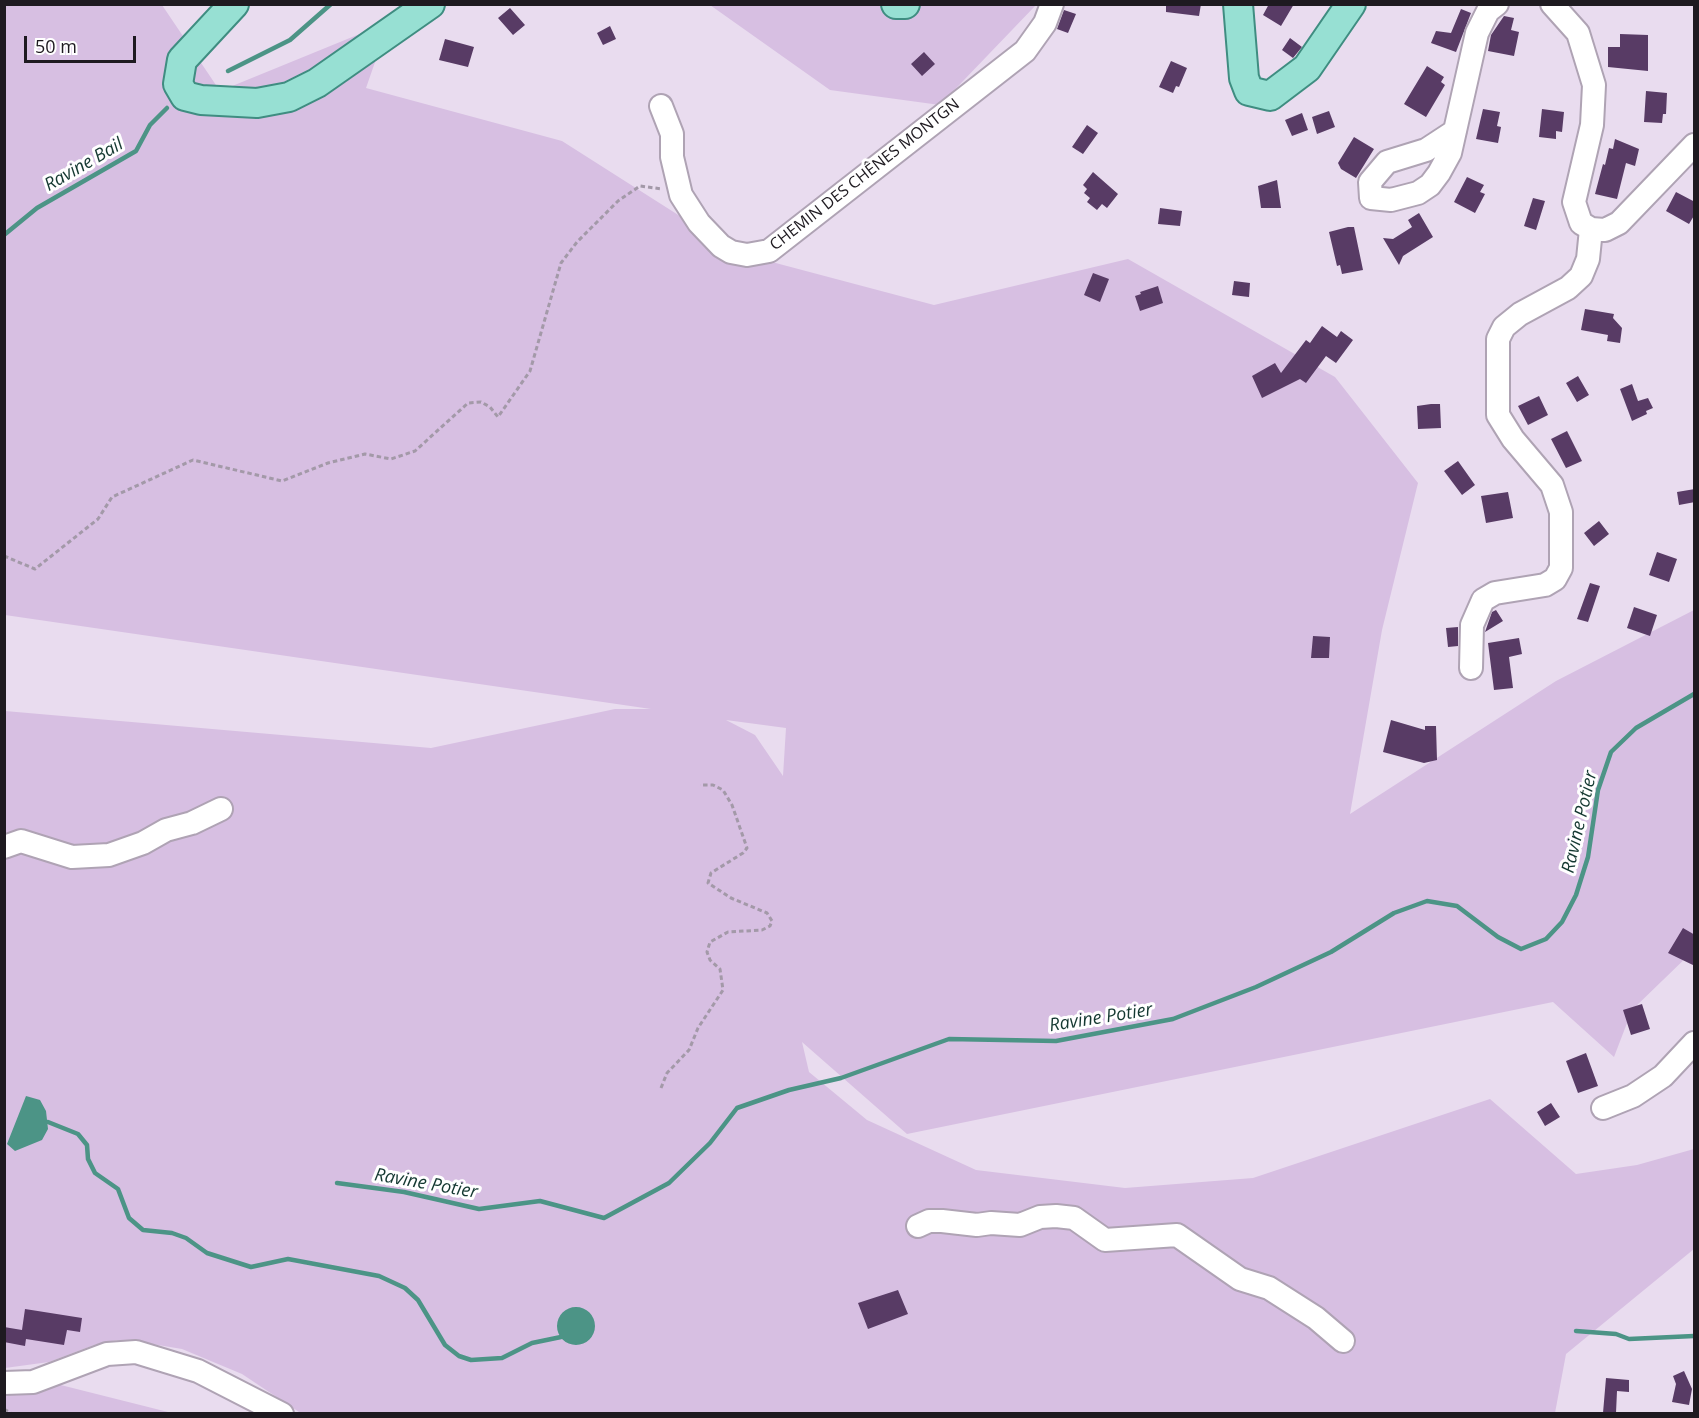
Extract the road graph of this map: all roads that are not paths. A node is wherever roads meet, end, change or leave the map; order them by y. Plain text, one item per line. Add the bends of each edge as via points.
1 (234, 4) edge
2 (430, 4) edge
3 (896, 4) edge
4 (905, 4) edge
5 (1052, 4) edge
6 (1238, 4) edge
7 (1351, 4) edge
8 (1497, 4) edge
9 (1552, 4) edge
10 (662, 106) dead end
11 (1455, 131) dead end
12 (1695, 145) edge
13 (1591, 229) junction
14 (1471, 668) dead end
15 (221, 810) dead end
16 (4, 847) edge
17 (1695, 1043) edge
18 (1603, 1108) dead end
19 (918, 1226) dead end
20 (1343, 1341) dead end
21 (4, 1383) edge
22 (282, 1413) edge

1 - 2 main road via 182,60 178,84 185,96 256,103 290,97
3 - 4 main road
5 - 10 street, CHEMIN DES CHÊNES MONTGN via 1045,23 1025,51 769,251 747,255 721,246 699,223 681,195 672,157 672,134
6 - 7 main road via 1244,78 1249,91 1270,96 1307,68
8 - 11 street via 1488,11 1477,33
9 - 13 street via 1578,33 1594,85 1592,125 1574,202 1581,223
12 - 13 street via 1619,223 1605,230
13 - 14 street via 1588,259 1581,276 1568,288 1520,314 1504,327 1498,339 1498,415 1552,485 1561,512 1561,568 1555,579 1545,585 1495,593 1483,600 1472,625
15 - 16 street via 109,855 72,857 21,841
17 - 18 street via 1654,1083
19 - 20 street via 929,1221 1020,1225 1056,1216 1074,1218 1106,1240 1177,1235 1240,1279 1269,1288 1316,1318
21 - 22 street via 33,1382 107,1354 136,1352 198,1371

